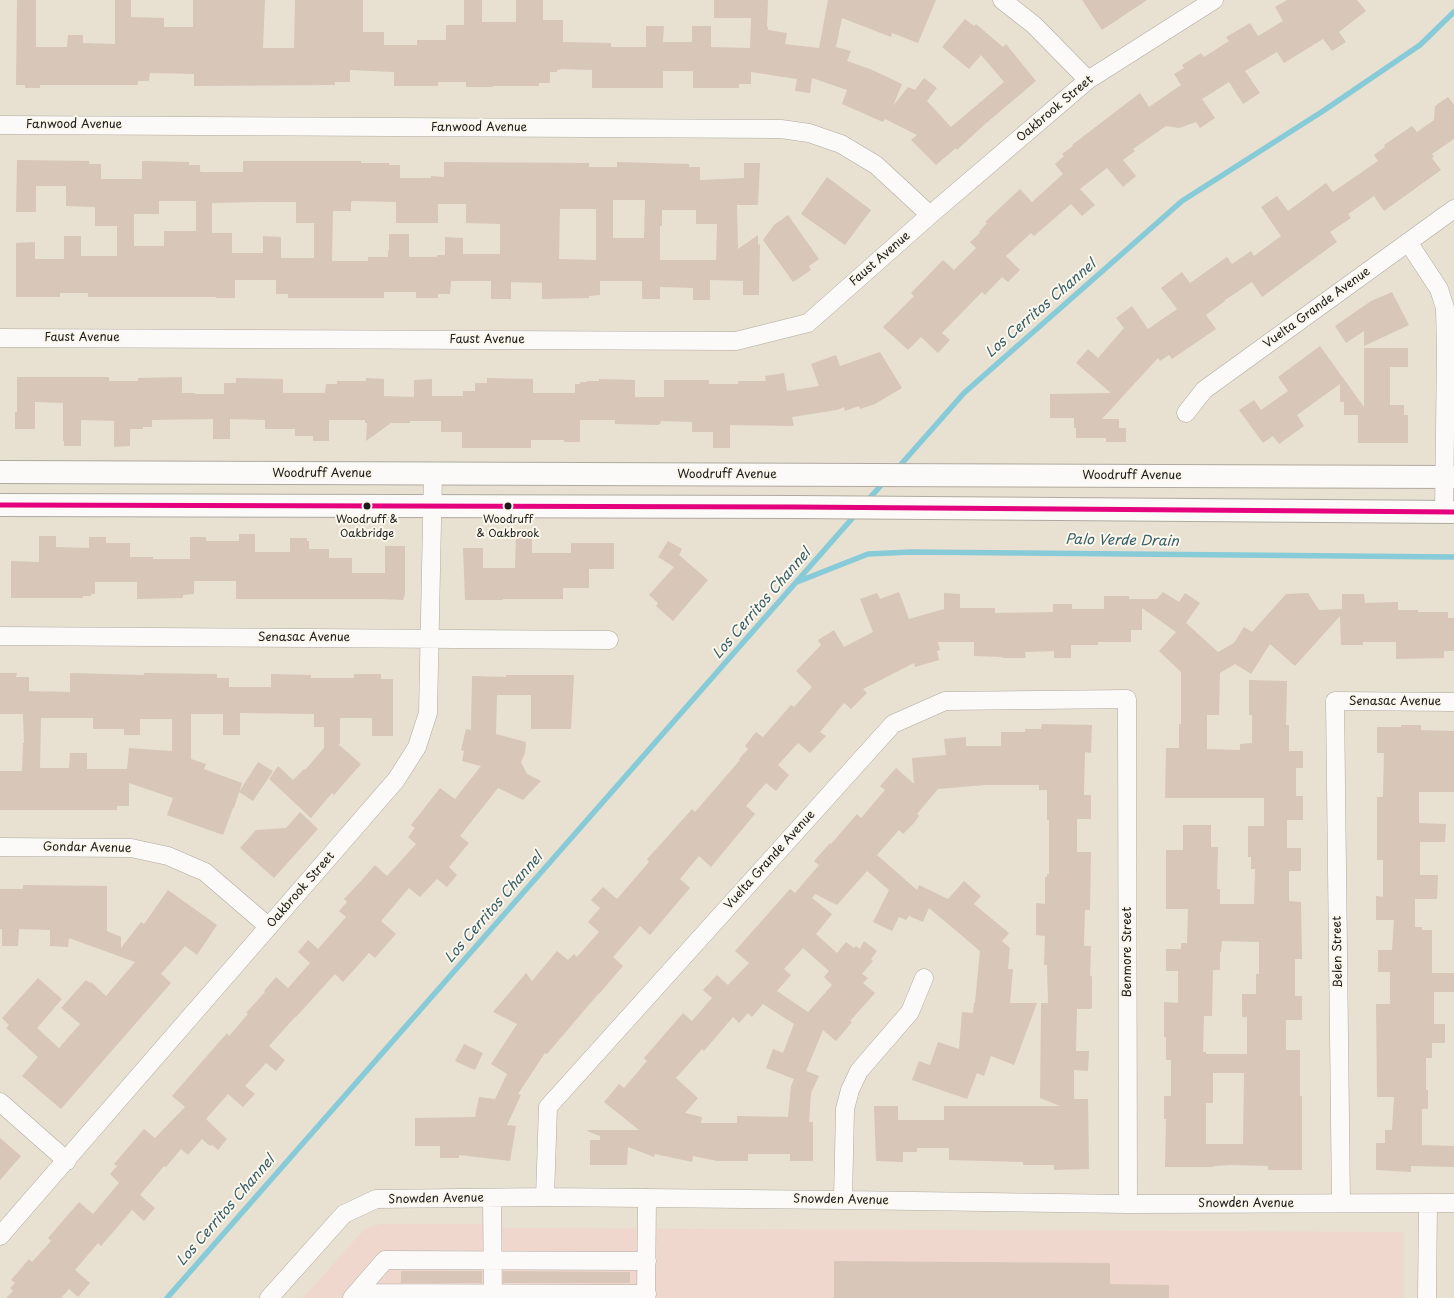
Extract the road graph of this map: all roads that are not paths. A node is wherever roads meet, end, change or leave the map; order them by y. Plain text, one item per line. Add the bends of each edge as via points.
1 (1002, 0) edge
2 (1214, 0) edge
3 (1088, 80) junction
4 (0, 125) edge
5 (1454, 209) edge
6 (930, 215) junction
7 (1408, 242) junction
8 (0, 338) edge
9 (1186, 413) dead end
10 (0, 472) edge
11 (433, 474) junction
12 (1449, 477) edge
13 (0, 505) edge
14 (433, 506) junction
15 (1449, 512) edge
16 (0, 636) edge
17 (431, 639) junction
18 (609, 640) dead end
19 (1127, 700) joint
20 (1335, 701) joint
21 (1454, 702) edge
22 (0, 847) edge
23 (269, 927) junction
24 (924, 978) dead end
25 (0, 1102) edge
26 (67, 1160) junction
27 (492, 1198) junction
28 (545, 1198) junction
29 (648, 1198) junction
30 (843, 1200) junction
31 (1340, 1203) junction
32 (1428, 1203) junction
33 (1454, 1203) edge
34 (1128, 1204) junction
35 (0, 1236) edge
36 (493, 1260) junction
37 (647, 1261) junction
38 (354, 1295) edge
39 (493, 1296) edge
40 (646, 1296) edge
41 (269, 1298) edge
42 (1427, 1298) edge

1 - 3 street via 1034,26
2 - 3 street, Oakbrook Street
3 - 6 street, Oakbrook Street
4 - 6 street, Fanwood Avenue via 781,129 808,133 841,144 876,165
5 - 7 street, Vuelta Grande Avenue
6 - 8 street, Faust Avenue via 808,323 736,341
7 - 9 street, Vuelta Grande Avenue via 1204,390
7 - 12 street via 1439,288 1445,308
10 - 11 main road, Woodruff Avenue
11 - 12 main road, Woodruff Avenue
11 - 14 street, Oakbrook Street
12 - 15 street
13 - 14 main road
14 - 15 main road
14 - 17 street, Oakbrook Street
16 - 17 street, Senasac Avenue
17 - 18 street, Senasac Avenue
17 - 23 street, Oakbrook Street via 428,713 417,746 396,780
19 - 28 street, Vuelta Grande Avenue via 945,701 893,724 548,1107
19 - 34 street, Benmore Street
20 - 21 street, Senasac Avenue
20 - 31 street, Belen Street
22 - 23 street, Gondar Avenue via 131,848 168,856 205,872
23 - 26 street, Oakbrook Street
24 - 30 street via 910,1012 859,1071 850,1090 845,1109
25 - 26 street
26 - 35 street, Oakbrook Street
27 - 28 street, Snowden Avenue
27 - 36 street
27 - 41 street, Snowden Avenue via 376,1199 344,1214
28 - 29 street, Snowden Avenue
29 - 30 street, Snowden Avenue
29 - 37 street
30 - 34 street, Snowden Avenue
31 - 32 street, Snowden Avenue
31 - 34 street, Snowden Avenue
32 - 33 street, Snowden Avenue
32 - 42 street
36 - 37 street
36 - 38 street via 385,1260
36 - 39 street
37 - 40 street
38 - 39 street
39 - 40 street

